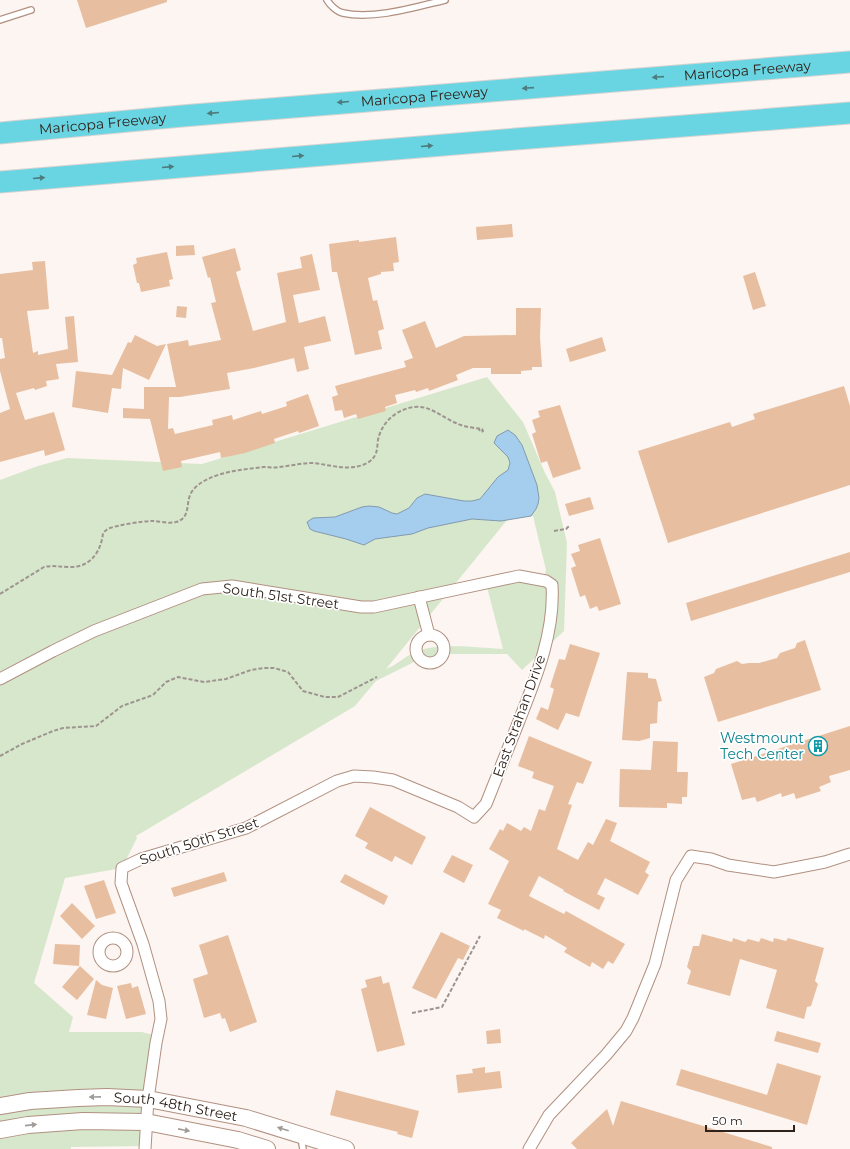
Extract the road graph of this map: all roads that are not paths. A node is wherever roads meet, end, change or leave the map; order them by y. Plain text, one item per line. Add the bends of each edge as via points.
1 (327, 0) edge
2 (445, 0) edge
3 (31, 10) dead end
4 (0, 20) edge
5 (850, 62) edge
6 (850, 113) edge
7 (0, 133) edge
8 (0, 182) edge
9 (552, 585) joint
10 (419, 597) junction
11 (429, 635) dead end
12 (0, 679) edge
13 (474, 817) joint
14 (850, 854) edge
15 (143, 944) junction
16 (126, 949) dead end
17 (148, 1099) junction
18 (0, 1106) edge
19 (146, 1122) junction
20 (0, 1130) edge
21 (303, 1142) edge
22 (145, 1149) edge
23 (267, 1149) edge
24 (346, 1149) edge
25 (529, 1149) edge

1 - 2 lane via 342,13 368,16
3 - 4 lane
5 -> 7 highway, Maricopa Freeway via 198,114
8 -> 6 highway
9 - 10 street, South 51st Street via 546,581 519,576
9 - 13 street, East Strahan Drive via 553,600 545,646 535,681 486,804
10 - 11 street
10 - 12 street, South 51st Street via 374,607 361,607 232,586 202,589 94,631
13 - 15 street, South 50th Street via 458,807 393,780 354,776 337,781 246,828 141,859 122,868 121,883
14 - 25 street via 825,862 774,872 691,856 676,880 655,964 634,1018 606,1055 549,1114
15 - 16 street
15 - 17 street via 161,1019
17 -> 18 main road, South 48th Street via 78,1098
17 - 19 street
21 -> 17 main road, South 48th Street via 246,1118
20 -> 19 main road, South 48th Street via 83,1121
19 - 22 street
19 -> 23 main road, South 48th Street via 238,1140
21 - 24 main road, South 48th Street

